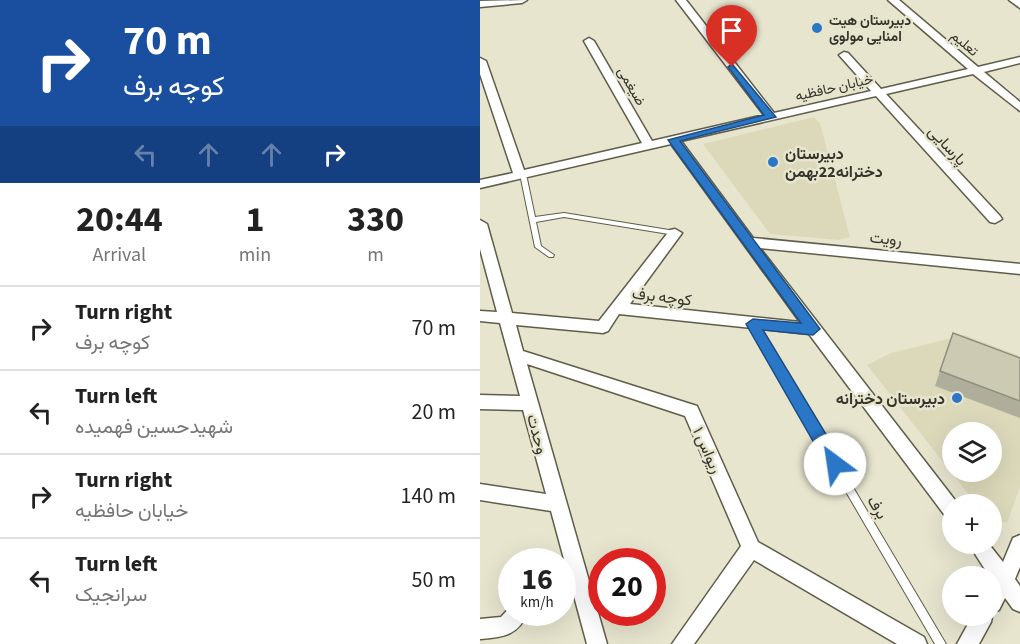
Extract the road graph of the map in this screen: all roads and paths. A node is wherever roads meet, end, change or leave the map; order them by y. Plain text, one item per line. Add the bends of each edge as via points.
1 (522, 0) edge
2 (681, 0) edge
3 (893, 0) edge
4 (1014, 0) edge
5 (480, 4) edge
6 (1020, 4) edge
7 (589, 41) dead end
8 (844, 55) dead end
9 (1020, 60) edge
10 (481, 61) edge
11 (976, 70) junction
12 (878, 92) junction
13 (1020, 108) edge
14 (771, 117) junction
15 (673, 140) junction
16 (649, 145) junction
17 (521, 174) junction
18 (480, 184) edge
19 (995, 219) dead end
20 (533, 220) junction
21 (480, 224) edge
22 (675, 233) joint
23 (748, 242) junction
24 (551, 255) dead end
25 (1020, 269) edge
26 (620, 308) junction
27 (480, 316) edge
28 (507, 319) junction
29 (753, 324) junction
30 (813, 329) junction
31 (517, 355) junction
32 (480, 402) edge
33 (530, 404) junction
34 (480, 492) edge
35 (942, 499) edge
36 (558, 504) junction
37 (1020, 544) edge
38 (564, 548) edge
39 (750, 548) junction
40 (985, 554) edge
41 (1005, 580) junction
42 (1002, 585) edge
43 (576, 586) edge
44 (1020, 602) edge
45 (507, 626) edge
46 (978, 626) edge
47 (480, 629) edge
48 (597, 644) edge
49 (682, 644) edge
50 (917, 644) edge
51 (941, 644) edge
52 (967, 644) edge

1 - 5 street
2 - 14 street
3 - 11 street, تعلیم
4 - 6 street
7 - 16 street, ضیغمی
8 - 12 street, پارسایی
9 - 11 street, خیابان حافظیه
10 - 17 street
11 - 12 street, خیابان حافظیه
11 - 13 street, تعلیم
12 - 14 street, خیابان حافظیه
12 - 19 street, پارسایی
14 - 15 street, خیابان حافظیه
15 - 16 street, خیابان حافظیه
15 - 23 street
16 - 17 street, خیابان حافظیه
17 - 18 street, خیابان حافظیه
17 - 20 lane
20 - 22 lane via 564,215
20 - 24 lane via 538,247
21 - 28 street, وحدت
22 - 26 street
23 - 25 street, رویت
23 - 30 street
26 - 28 street, کوچه برف via 615,308 603,327
26 - 29 street, کوچه برف
27 - 28 street, کوچه برف
28 - 31 street, وحدت
29 - 30 street, کوچه برف
29 - 51 lane, برف
30 - 35 street
31 - 33 street, وحدت
31 - 39 street, ریواس ۱ via 691,411
32 - 33 street
33 - 36 street, وحدت
34 - 36 street
36 - 38 street, وحدت
37 - 41 street
39 - 49 street
39 - 50 street
40 - 41 street
41 - 42 street
41 - 44 street
43 - 48 street, وحدت
45 - 47 street
46 - 52 street

